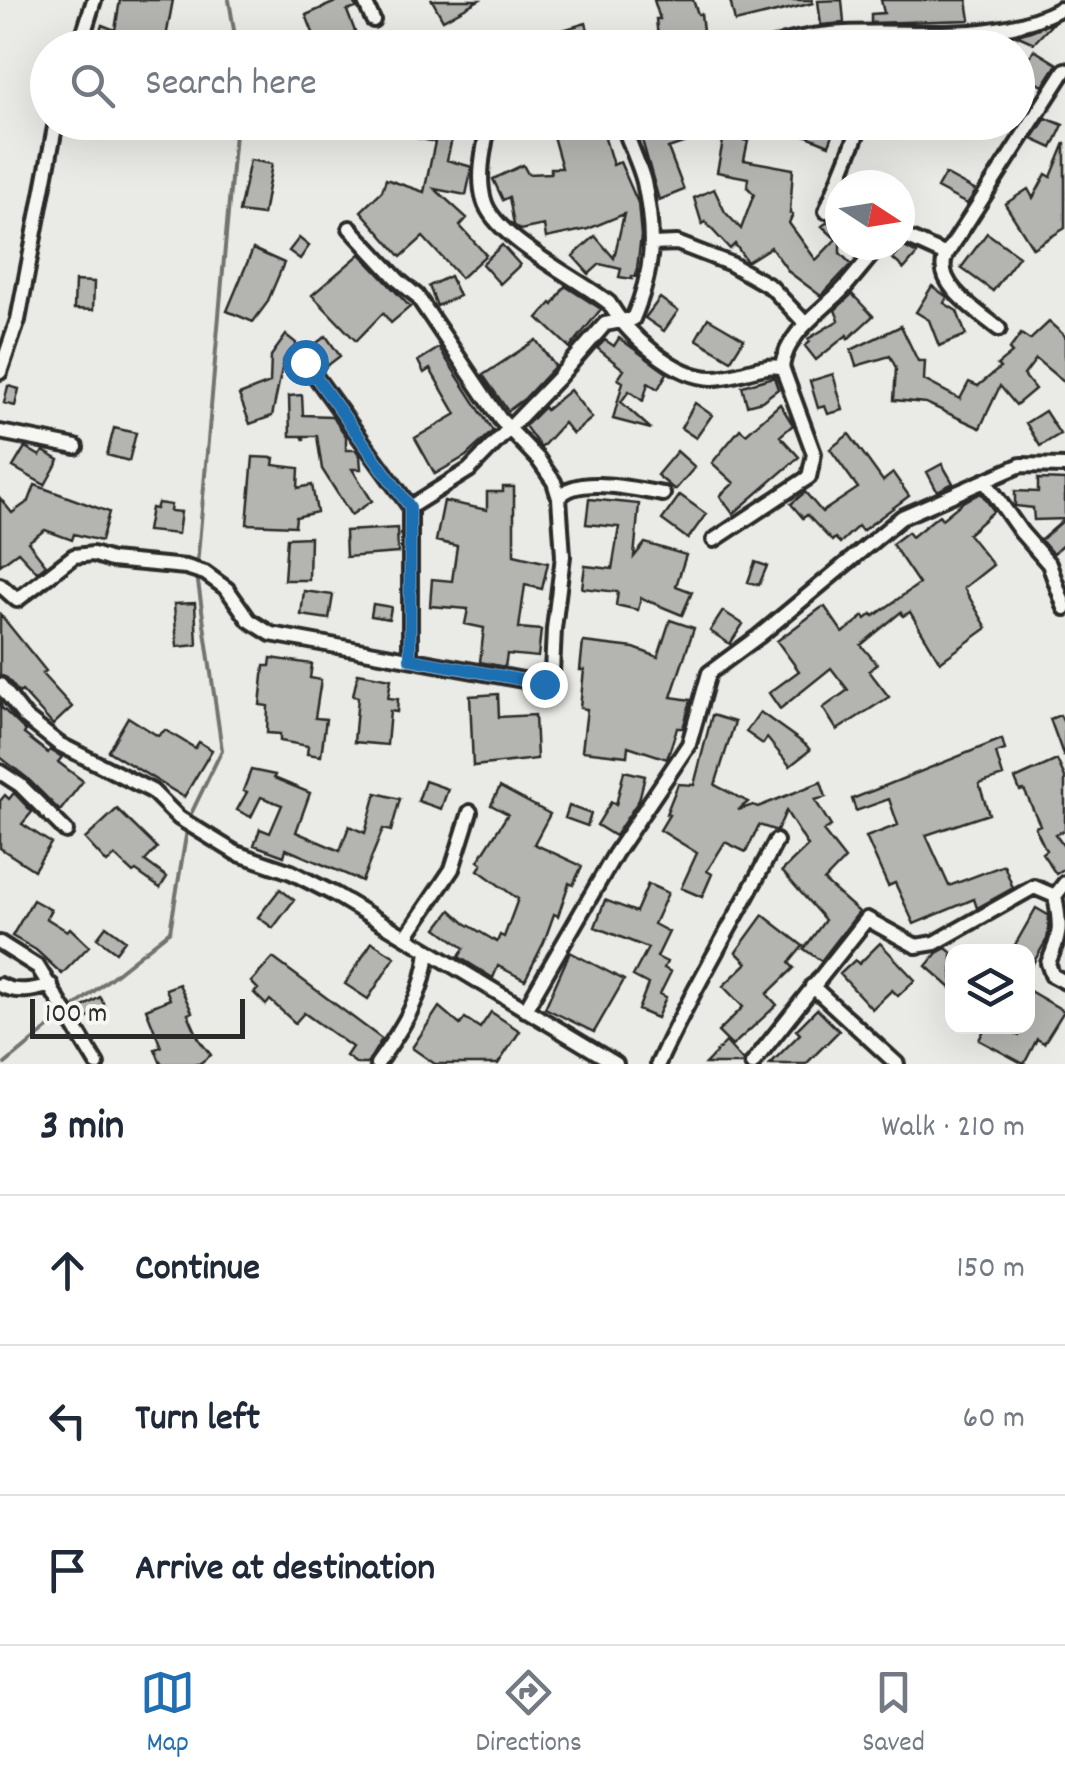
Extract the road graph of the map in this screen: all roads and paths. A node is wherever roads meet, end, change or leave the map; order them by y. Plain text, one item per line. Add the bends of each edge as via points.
1 (94, 0) edge
2 (364, 0) edge
3 (1059, 8) edge
4 (373, 20) dead end
5 (85, 30) edge
6 (998, 30) edge
7 (1065, 70) edge
8 (1035, 117) edge
9 (53, 140) edge
10 (486, 140) edge
11 (629, 140) edge
12 (855, 140) edge
13 (1020, 140) edge
14 (843, 170) edge
15 (350, 228) dead end
16 (915, 241) edge
17 (652, 244) junction
18 (946, 255) junction
19 (867, 260) edge
20 (620, 321) junction
21 (805, 323) junction
22 (998, 329) dead end
23 (305, 362) dead end
24 (782, 367) junction
25 (0, 372) edge
26 (507, 429) junction
27 (0, 432) edge
28 (76, 446) dead end
29 (1065, 466) edge
30 (985, 481) junction
31 (663, 494) dead end
32 (559, 498) junction
33 (410, 507) junction
34 (714, 540) dead end
35 (0, 584) edge
36 (1065, 608) edge
37 (410, 659) junction
38 (0, 685) edge
39 (0, 772) edge
40 (470, 812) dead end
41 (66, 831) dead end
42 (776, 841) dead end
43 (1065, 883) edge
44 (1054, 896) junction
45 (406, 937) junction
46 (0, 943) edge
47 (428, 951) junction
48 (1065, 982) edge
49 (51, 984) junction
50 (0, 985) edge
51 (812, 986) junction
52 (525, 1010) junction
53 (97, 1064) edge
54 (376, 1064) edge
55 (616, 1064) edge
56 (658, 1064) edge
57 (752, 1064) edge
58 (897, 1064) edge

1 - 5 street
2 - 4 street
3 - 6 street
7 - 8 street
9 - 25 street via 18,320
10 - 20 street via 484,202 504,230 609,303
11 - 17 street via 643,179
12 - 14 street
13 - 18 street
15 - 26 street via 418,296
16 - 18 street
17 - 20 street via 651,272 638,308 633,319
17 - 21 street via 676,243 732,264 771,286
18 - 22 street via 944,278
19 - 21 street
20 - 24 street via 648,350 696,375
20 - 26 street via 605,324
21 - 24 street
23 - 33 street
24 - 34 street via 814,463 808,477
26 - 32 street via 538,459
26 - 33 street via 470,470
27 - 28 street
29 - 30 street via 1021,465
30 - 36 street via 1048,564
30 - 52 street via 902,516 709,673 690,744 615,854
31 - 32 street via 578,485
32 - 37 street via 563,556 552,672 544,684
33 - 37 street
35 - 37 street via 17,600 74,556 93,554 186,567 227,590 248,620 271,634
38 - 45 street via 59,744 152,792 236,853 291,872
39 - 41 street
40 - 45 street via 452,869
42 - 56 street
43 - 44 street
44 - 48 street via 1060,939 1048,962 1052,976
44 - 51 street via 1034,887 935,943 916,946 867,919
45 - 47 street
46 - 49 street via 38,966
47 - 52 street
47 - 54 street via 408,1020
49 - 50 street via 32,990
49 - 53 street
51 - 57 street
51 - 58 street
52 - 55 street

